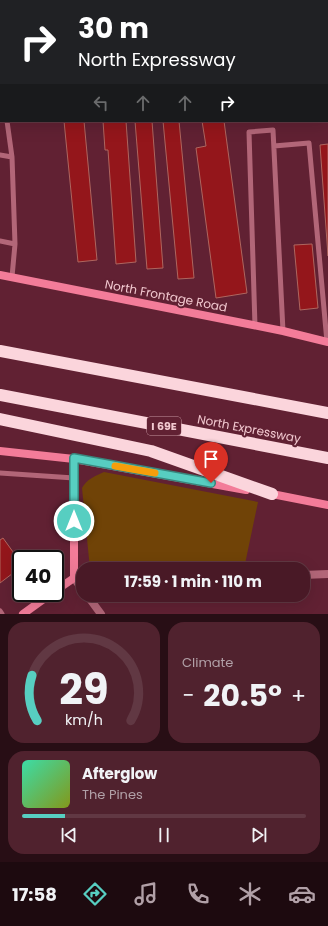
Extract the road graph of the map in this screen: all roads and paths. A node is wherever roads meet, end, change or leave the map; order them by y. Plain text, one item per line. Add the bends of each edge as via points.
1 (7, 122) edge
2 (274, 146) junction
3 (0, 155) edge
4 (12, 157) junction
5 (0, 241) edge
6 (15, 244) junction
7 (0, 275) edge
8 (12, 277) junction
9 (255, 326) junction
10 (283, 331) junction
11 (328, 342) edge
12 (0, 351) edge
13 (0, 395) edge
14 (328, 413) edge
15 (0, 419) edge
16 (0, 451) edge
17 (74, 458) junction
18 (328, 458) edge
19 (0, 473) edge
20 (74, 478) junction
21 (272, 494) junction
22 (328, 505) edge
23 (328, 574) edge
24 (310, 575) edge
25 (74, 578) junction
26 (76, 581) edge
27 (64, 585) edge
28 (40, 602) edge
29 (92, 602) edge
30 (0, 611) edge
31 (2, 614) edge
32 (23, 614) edge
33 (101, 614) edge

1 - 4 lane
2 - 9 lane via 273,130 248,132
2 - 10 lane
2 - 11 lane via 309,143
3 - 4 lane
4 - 6 lane
5 - 6 lane
6 - 8 lane
7 - 8 main road, North Frontage Road
8 - 9 main road, North Frontage Road
9 - 10 main road, North Frontage Road
10 - 11 main road, North Frontage Road
12 - 14 highway
13 - 18 highway, North Expressway / I 69E
15 - 21 highway via 151,451
16 - 17 main road
17 - 20 main road
17 - 21 main road
19 - 20 lane
20 - 25 main road
21 - 22 main road
23 - 24 street
25 - 26 street
25 - 27 main road
28 - 32 main road
29 - 33 street
30 - 31 lane

